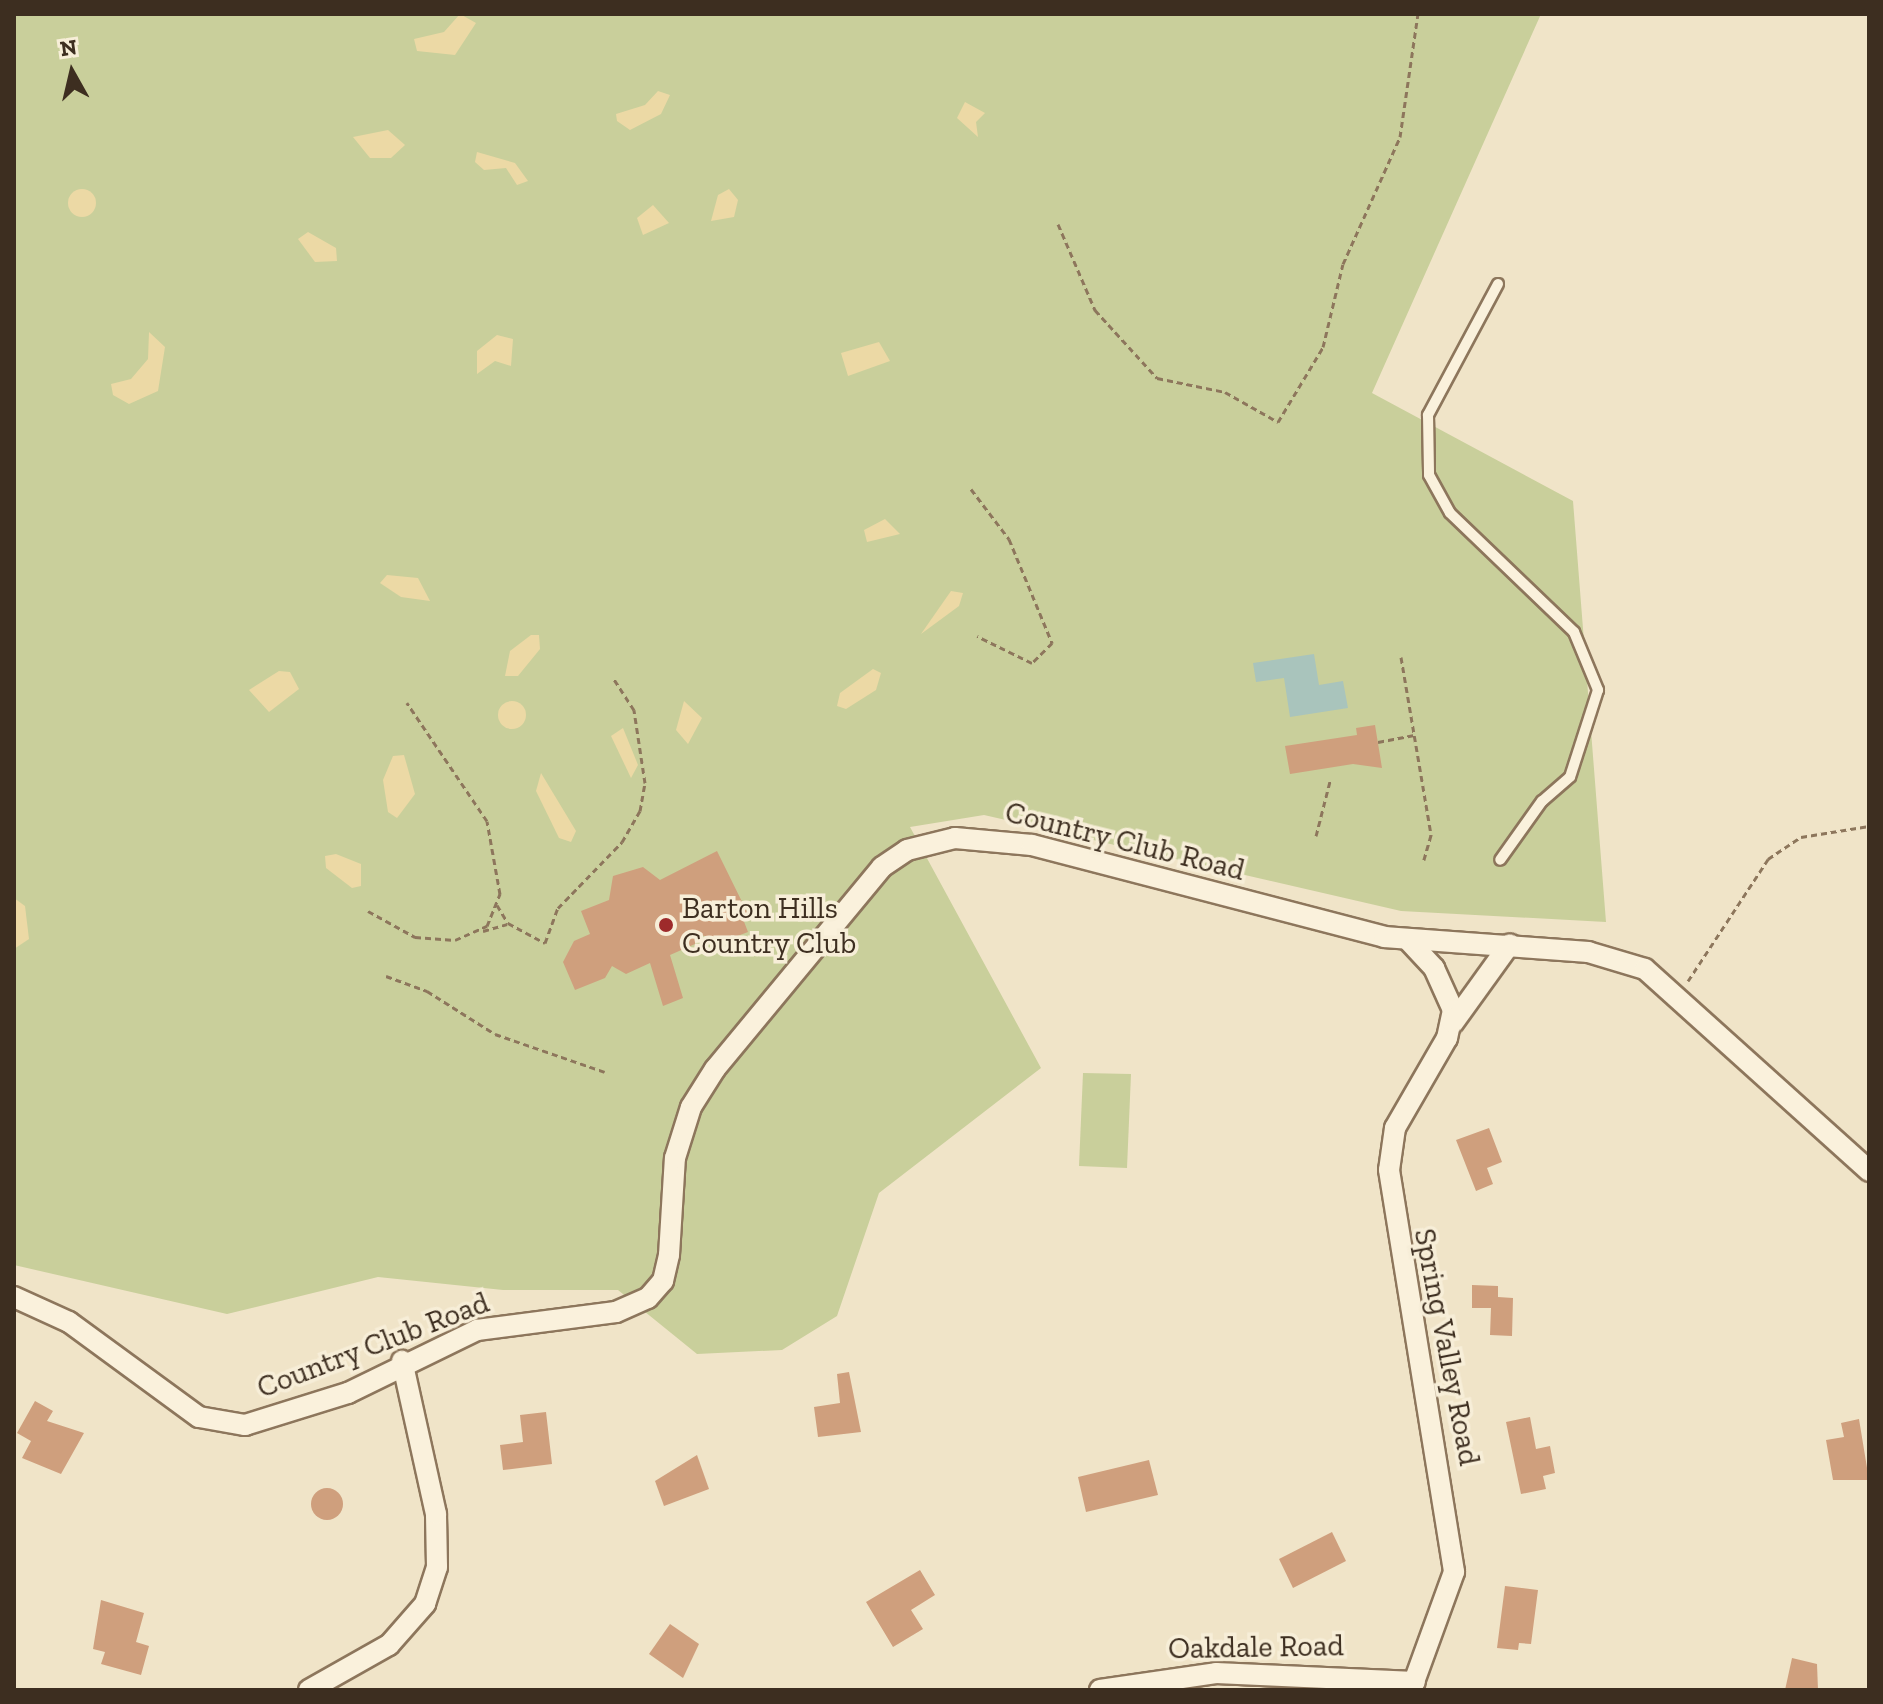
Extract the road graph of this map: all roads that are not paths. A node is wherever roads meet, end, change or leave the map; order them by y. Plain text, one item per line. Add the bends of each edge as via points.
1 (1498, 284) dead end
2 (1500, 860) dead end
3 (1407, 939) junction
4 (1510, 944) junction
5 (1453, 1023) junction
6 (1869, 1171) edge
7 (14, 1297) edge
8 (402, 1361) junction
9 (1413, 1686) edge
10 (309, 1690) edge
11 (1100, 1690) edge

1 - 2 lane via 1428,415 1429,475 1450,513 1574,632 1598,690 1570,777 1542,801
3 - 4 street, Country Club Road
3 - 5 street via 1450,994
3 - 8 street, Country Club Road via 1032,845 955,838 907,850 827,927 691,1107 675,1158 666,1268 648,1298 616,1312 477,1330
4 - 5 street, Spring Valley Road
4 - 6 street, Country Club Road via 1588,952 1645,969
5 - 9 street, Spring Valley Road via 1395,1128 1389,1170 1454,1572
7 - 8 street, Country Club Road via 69,1322 199,1417 245,1425 348,1393
8 - 10 street via 436,1514 437,1567 425,1604 389,1645
9 - 11 street, Oakdale Road via 1216,1673

